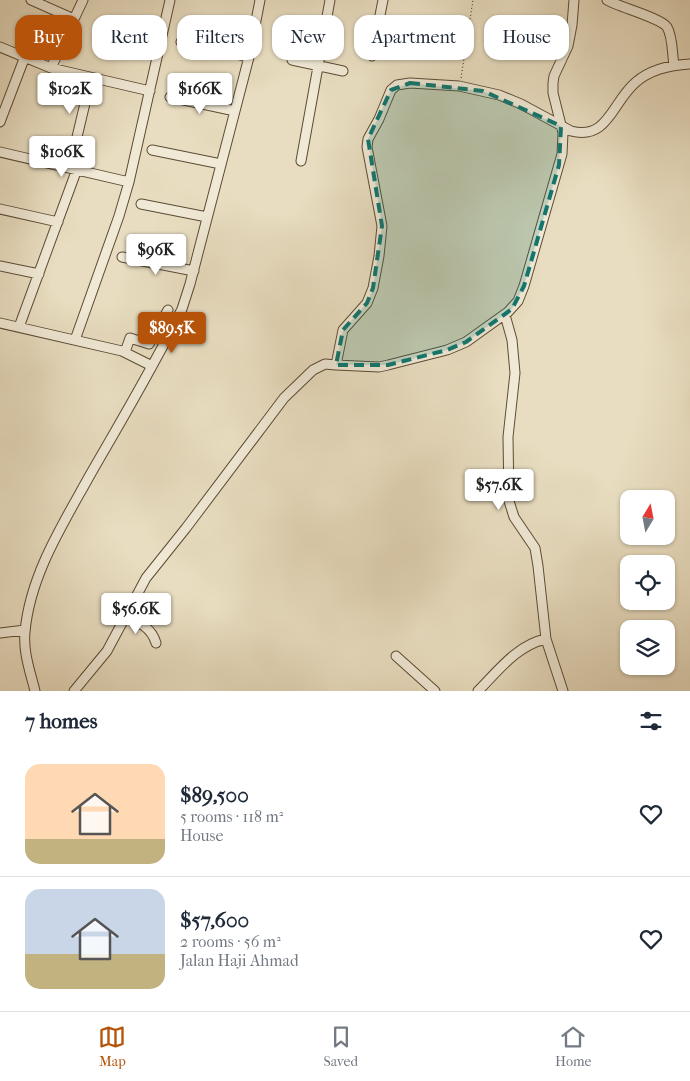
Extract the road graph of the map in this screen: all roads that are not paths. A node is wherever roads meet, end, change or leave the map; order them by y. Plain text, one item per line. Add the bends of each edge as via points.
1 (31, 0) edge
2 (83, 0) edge
3 (170, 0) edge
4 (260, 0) edge
5 (330, 0) edge
6 (383, 0) edge
7 (574, 0) edge
8 (607, 0) edge
9 (65, 15) edge
10 (76, 15) edge
11 (257, 15) edge
12 (380, 15) edge
13 (0, 47) edge
14 (15, 54) edge
15 (23, 60) edge
16 (29, 60) edge
17 (55, 60) edge
18 (248, 60) edge
19 (292, 60) dead end
20 (690, 64) edge
21 (674, 65) junction
22 (319, 66) junction
23 (51, 68) junction
24 (343, 71) dead end
25 (91, 78) junction
26 (150, 91) junction
27 (170, 96) dead end
28 (235, 111) junction
29 (0, 122) edge
30 (562, 126) junction
31 (152, 150) dead end
32 (0, 152) edge
33 (72, 158) dead end
34 (301, 161) dead end
35 (221, 164) junction
36 (77, 169) junction
37 (129, 182) junction
38 (141, 204) dead end
39 (0, 209) edge
40 (207, 217) junction
41 (58, 222) junction
42 (122, 257) dead end
43 (0, 266) edge
44 (194, 271) junction
45 (39, 274) junction
46 (168, 310) dead end
47 (505, 315) junction
48 (0, 323) edge
49 (19, 327) junction
50 (75, 340) junction
51 (125, 352) junction
52 (336, 365) junction
53 (152, 366) junction
54 (125, 619) junction
55 (25, 630) junction
56 (0, 633) edge
57 (546, 639) junction
58 (156, 643) dead end
59 (396, 656) dead end
60 (35, 691) edge
61 (74, 691) edge
62 (435, 691) edge
63 (478, 691) edge
64 (563, 691) edge

1 - 9 street
2 - 10 street
3 - 26 street
4 - 11 street
5 - 22 street
6 - 12 street
7 - 30 street via 568,46 553,83
8 - 21 street via 663,23 667,28
13 - 14 street
15 - 29 street
16 - 23 street
17 - 23 street
18 - 28 street
19 - 22 street
20 - 21 street
21 - 30 street via 659,68 636,82 603,124 590,133 578,133
22 - 24 street
22 - 34 street
23 - 25 street
25 - 26 street
25 - 33 street
26 - 37 street
27 - 28 street
28 - 35 street
30 - 47 street via 562,154 524,286 518,301
30 - 52 street via 499,95 459,86 410,84 397,85 391,90 367,147 382,226 373,288 367,303 344,330
31 - 35 street
32 - 36 street
35 - 40 street
36 - 37 street
36 - 41 street
37 - 50 street
38 - 40 street
39 - 41 street
40 - 44 street
41 - 45 street
42 - 44 street
43 - 45 street
44 - 53 street via 182,310
45 - 49 street
46 - 51 street via 149,344 130,338
47 - 52 street via 466,342 447,350 388,366
47 - 57 street via 512,340 515,374 508,437 509,501 514,517 535,548
48 - 49 street
49 - 50 street
50 - 51 street
51 - 53 street
52 - 54 street via 325,364 313,370 284,398 146,578
53 - 55 street via 56,536 37,582
54 - 58 street via 148,628
54 - 61 street via 107,650
55 - 56 street
55 - 60 street via 25,653
57 - 63 street via 520,650
57 - 64 street
59 - 62 street

